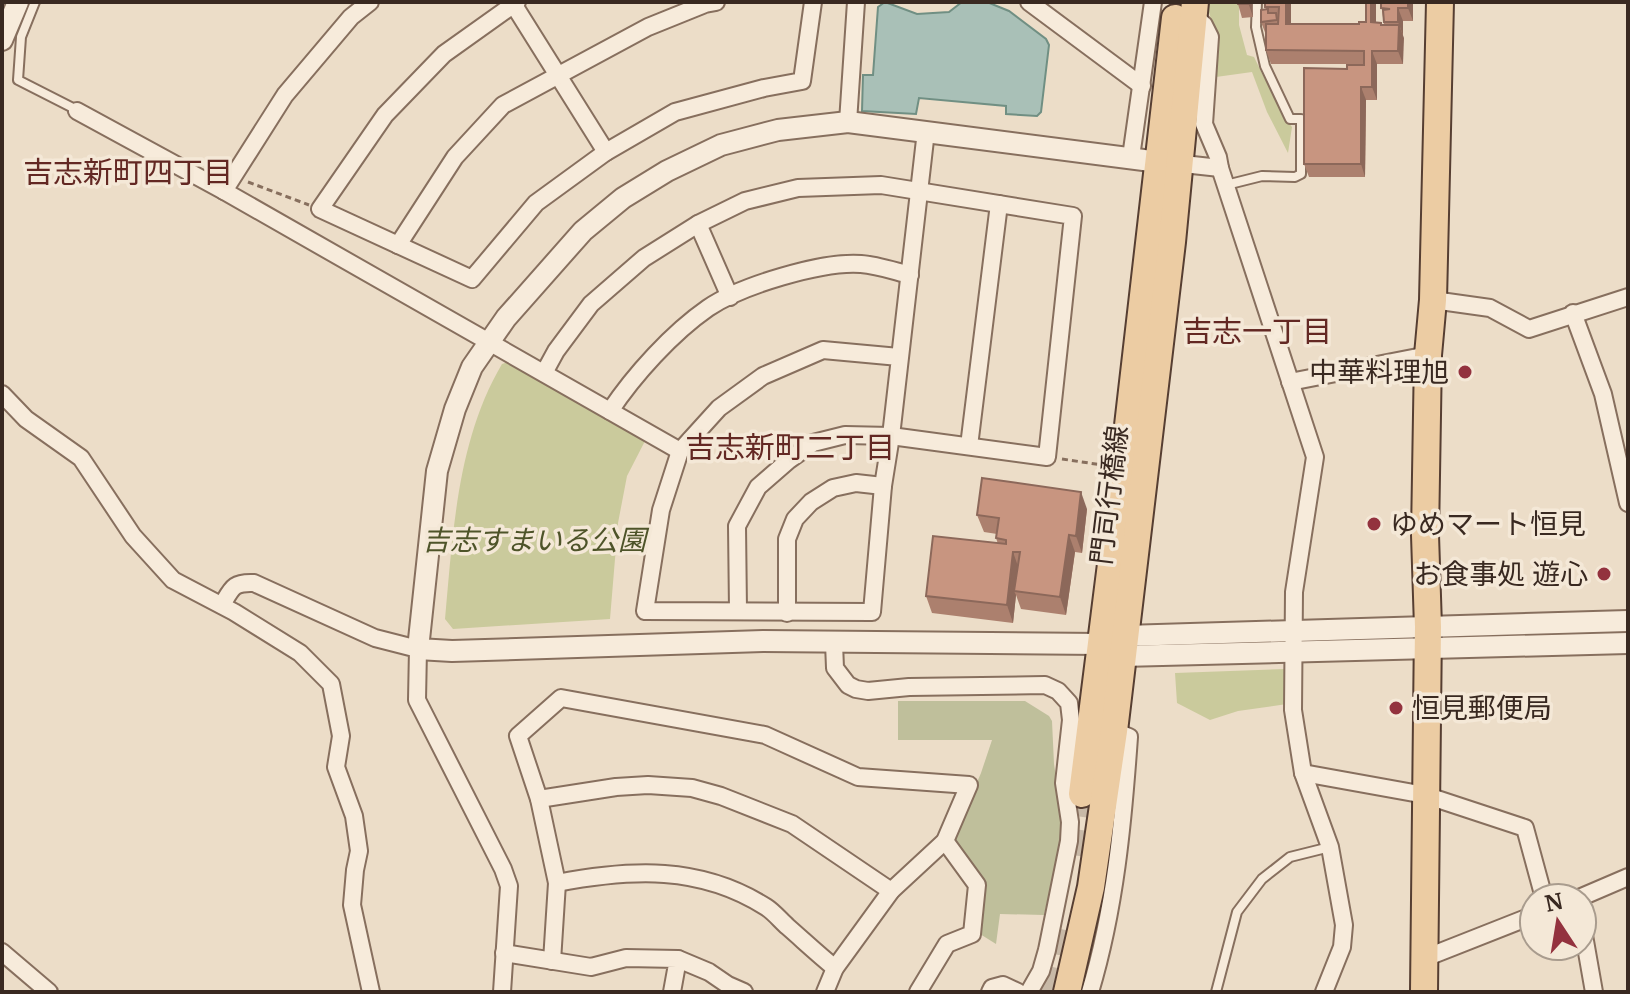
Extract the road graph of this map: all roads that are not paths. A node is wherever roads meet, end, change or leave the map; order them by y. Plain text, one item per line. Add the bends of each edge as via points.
1 (18, 2) edge
2 (35, 2) edge
3 (370, 2) edge
4 (716, 2) edge
5 (813, 2) edge
6 (856, 2) edge
7 (1029, 2) edge
8 (1153, 2) edge
9 (1257, 2) edge
10 (1440, 2) edge
11 (514, 3) edge
12 (1188, 6) edge
13 (2, 40) edge
14 (557, 75) junction
15 (1142, 86) junction
16 (77, 111) joint
17 (848, 122) junction
18 (926, 131) junction
19 (606, 152) junction
20 (1131, 157) junction
21 (1168, 163) junction
22 (1220, 168) junction
23 (1226, 185) junction
24 (224, 191) junction
25 (920, 191) junction
26 (999, 204) junction
27 (698, 224) junction
28 (398, 245) junction
29 (910, 275) junction
30 (730, 297) junction
31 (1628, 297) edge
32 (1433, 300) junction
33 (1573, 313) junction
34 (489, 342) junction
35 (1428, 355) junction
36 (899, 357) junction
37 (544, 373) junction
38 (1290, 382) junction
39 (2, 394) edge
40 (610, 411) junction
41 (891, 436) junction
42 (969, 446) junction
43 (680, 451) junction
44 (883, 486) junction
45 (1628, 503) edge
46 (222, 605) junction
47 (738, 610) junction
48 (787, 613) junction
49 (1628, 621) edge
50 (1427, 637) junction
51 (1294, 642) junction
52 (834, 643) junction
53 (1628, 643) edge
54 (1116, 646) junction
55 (418, 649) junction
56 (1114, 731) junction
57 (1303, 773) junction
58 (1082, 794) tunnel mouth
59 (1425, 795) junction
60 (539, 799) junction
61 (945, 841) junction
62 (1330, 847) junction
63 (1628, 877) edge
64 (1540, 882) edge
65 (557, 883) junction
66 (1598, 890) edge
67 (891, 891) junction
68 (1518, 921) edge
69 (2, 952) edge
70 (504, 953) junction
71 (1425, 958) junction
72 (678, 959) junction
73 (552, 961) junction
74 (1589, 962) edge
75 (835, 968) junction
76 (49, 992) edge
77 (371, 992) edge
78 (502, 992) edge
79 (672, 992) edge
80 (744, 992) edge
81 (825, 992) edge
82 (918, 992) edge
83 (990, 992) edge
84 (1018, 992) edge
85 (1029, 992) edge
86 (1067, 992) edge
87 (1090, 992) edge
88 (1216, 992) edge
89 (1324, 992) edge
90 (1424, 992) edge
91 (1594, 992) edge

1 - 13 street
2 - 16 lane via 21,37 18,80
3 - 24 street via 285,95
4 - 14 street via 648,27
5 - 19 street via 802,81 675,112
6 - 17 street
7 - 15 street
8 - 15 street
9 - 23 lane via 1256,27 1265,66 1290,119 1301,119 1301,174
10 - 32 main road
11 - 14 street
11 - 28 street via 444,54 385,115 320,209
12 - 21 main road, 門司行橋線
12 - 22 street via 1210,37 1204,124
14 - 19 street
14 - 28 street via 503,105 455,157
15 - 20 street
16 - 24 street
17 - 18 street
17 - 34 street via 778,130 721,145 645,184 583,231
18 - 20 street
18 - 25 street
19 - 28 street via 536,203 472,279
20 - 21 street
21 - 22 street
21 - 54 main road, 門司行橋線 via 1172,242
22 - 23 street
23 - 38 street
24 - 34 street
25 - 26 street
25 - 27 street via 881,185 798,188 745,201
25 - 29 street
26 - 42 street
26 - 42 street via 1073,216 1047,457
27 - 30 street
27 - 37 street via 644,258 591,304
29 - 30 street via 861,264 807,269
29 - 36 street
30 - 40 street via 709,307 668,343
31 - 33 street
32 - 33 street via 1490,308 1529,329
32 - 35 main road
33 - 45 street via 1603,394
34 - 37 street
34 - 55 street via 455,409 437,471
35 - 38 street
35 - 50 main road
36 - 41 street
36 - 43 street via 823,350 763,376 719,408
37 - 40 street
38 - 51 street via 1315,457 1294,592
39 - 46 street via 26,419 81,458 133,536 173,580
40 - 43 street
41 - 42 street
41 - 44 street
41 - 47 street via 845,435 813,443 758,487 737,526
43 - 47 street via 661,510 645,611
44 - 48 street via 856,483 833,488 795,519 787,539
44 - 48 street via 872,612
46 - 55 street via 232,588 254,583 375,638
46 - 77 street via 300,653 331,684 341,736 336,767 354,816 359,851 352,905
47 - 48 street
49 - 50 street
50 - 51 street
50 - 53 street
50 - 59 main road
51 - 54 street
51 - 57 street via 1293,710
52 - 54 street
52 - 55 street
52 - 85 street via 835,668 856,689 1045,685 1069,703 1064,783 1069,841 1047,950
54 - 56 main road, 門司行橋線
54 - 58 main road, 門司行橋線
55 - 70 street via 417,700 509,886
56 - 86 main road, 門司行橋線 via 1091,887
56 - 87 street via 1129,737 1123,822
57 - 59 street
57 - 62 street
59 - 64 street via 1525,828
59 - 71 main road
60 - 61 street via 518,736 561,698 765,735 858,777 969,785
60 - 65 street
60 - 67 street via 616,787 692,788 792,824
61 - 67 street
61 - 82 street via 977,885 972,934 947,944
62 - 88 lane via 1290,857 1262,879 1237,912
62 - 89 street via 1344,925 1342,947
63 - 66 street
65 - 73 street
65 - 75 street via 658,872 701,878 768,908
67 - 75 street
68 - 71 street
69 - 76 street
70 - 73 street
70 - 78 street
71 - 90 main road
72 - 73 street via 626,958 591,967
72 - 79 street
72 - 80 street
74 - 91 street
75 - 81 street
83 - 84 street via 1003,985

